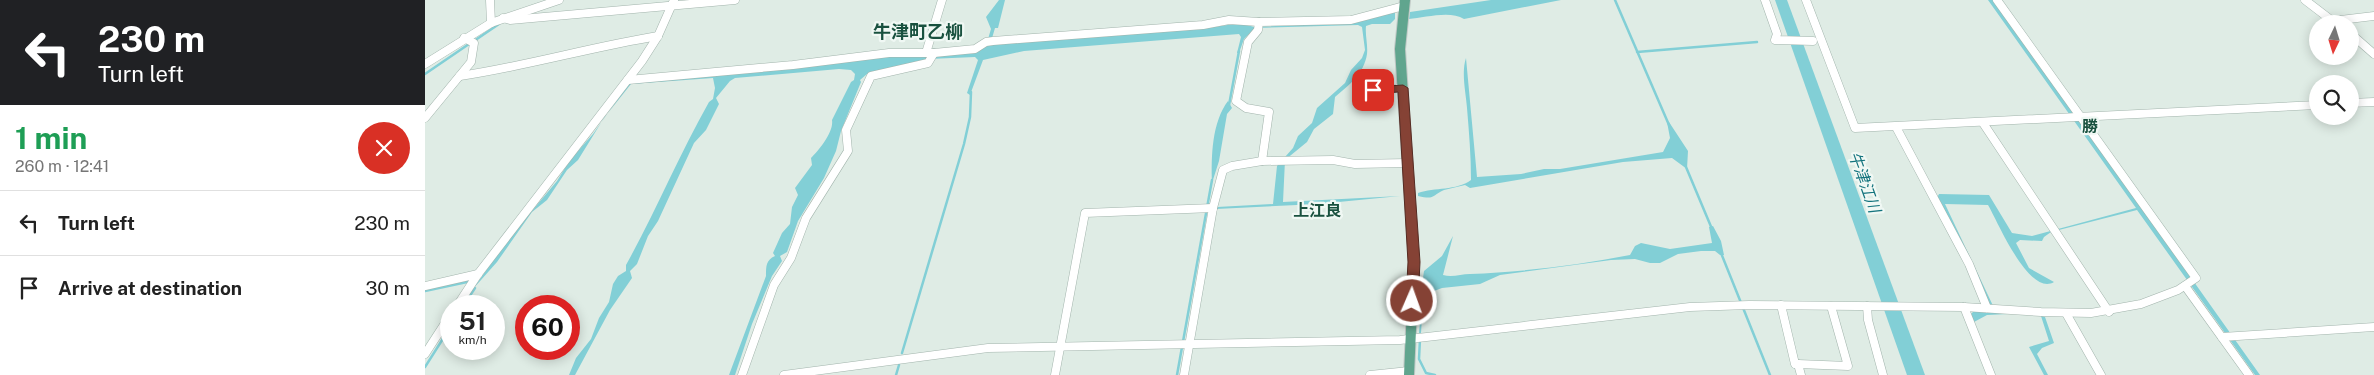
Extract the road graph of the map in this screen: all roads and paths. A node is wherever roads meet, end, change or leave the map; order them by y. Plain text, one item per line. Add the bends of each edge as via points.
1 (490, 0) edge
2 (538, 0) edge
3 (559, 0) edge
4 (735, 0) edge
5 (942, 0) edge
6 (1765, 0) edge
7 (1805, 0) edge
8 (1997, 0) edge
9 (2305, 0) edge
10 (673, 3) edge
11 (1404, 3) edge
12 (535, 8) junction
13 (2325, 15) edge
14 (2374, 16) edge
15 (503, 18) junction
16 (2359, 18) edge
17 (491, 23) junction
18 (1259, 26) junction
19 (1817, 29) junction
20 (658, 36) junction
21 (469, 41) junction
22 (1813, 41) junction
23 (2359, 41) edge
24 (1825, 49) junction
25 (926, 52) junction
26 (2374, 54) edge
27 (933, 56) junction
28 (425, 64) edge
29 (460, 76) junction
30 (628, 80) junction
31 (1403, 88) junction
32 (2374, 102) edge
33 (1357, 103) dead end
34 (2359, 103) edge
35 (2309, 105) edge
36 (2082, 117) junction
37 (425, 118) edge
38 (1983, 123) junction
39 (1896, 127) junction
40 (1263, 161) junction
41 (1407, 163) junction
42 (1213, 208) junction
43 (478, 274) junction
44 (2189, 284) junction
45 (425, 286) edge
46 (464, 295) edge
47 (1781, 305) junction
48 (1831, 306) junction
49 (1867, 306) junction
50 (1964, 307) junction
51 (1987, 308) junction
52 (2109, 312) junction
53 (2067, 315) junction
54 (2374, 327) edge
55 (440, 331) edge
56 (2222, 337) junction
57 (1417, 338) junction
58 (1184, 344) junction
59 (1059, 347) junction
60 (425, 354) edge
61 (1798, 364) junction
62 (1409, 373) edge
63 (742, 375) edge
64 (783, 375) edge
65 (1055, 375) edge
66 (1184, 375) edge
67 (1371, 375) edge
68 (1801, 375) edge
69 (1883, 375) edge
70 (1991, 375) edge
71 (2100, 375) edge
72 (2249, 375) edge

1 - 17 street
2 - 12 street
3 - 12 street
4 - 10 street
5 - 25 street
6 - 22 street via 1777,34 1775,40
7 - 19 street
8 - 36 street
9 - 13 street
10 - 15 street via 510,20
10 - 20 street
11 - 18 street via 1351,20
11 - 31 main road via 1400,49
12 - 15 street
14 - 16 street
15 - 17 street
17 - 21 street
18 - 27 street via 1229,20 1203,25 990,42 975,49
18 - 40 street via 1248,42 1236,101 1246,108 1269,112
19 - 22 street via 1812,36
19 - 24 street
20 - 29 street via 617,41 497,71
20 - 30 street
21 - 28 street
21 - 29 street via 473,58
22 - 24 street
23 - 26 street
24 - 39 street via 1855,128
25 - 27 street
25 - 30 street via 869,53 819,62
27 - 63 street via 928,63 871,76 846,130 848,151 806,218 791,258 774,285
29 - 37 street
30 - 43 street
31 - 33 street via 1357,91
31 - 41 main road
32 - 34 street
35 - 36 street
36 - 38 street
36 - 44 street via 2196,278
38 - 39 street
38 - 52 street
39 - 51 street via 1969,264
40 - 41 street
40 - 42 street via 1223,170
41 - 57 main road
42 - 58 street
42 - 59 street via 1085,213
43 - 45 street
43 - 46 street
44 - 52 street via 2158,299
44 - 56 street
47 - 48 street
47 - 57 street via 1690,307
47 - 61 street via 1795,364
48 - 49 street
48 - 61 street via 1848,366
49 - 50 street
49 - 69 street
50 - 51 street
50 - 70 street
51 - 53 street
52 - 53 street
53 - 71 street
54 - 56 street
55 - 60 street
56 - 72 street
57 - 58 street
57 - 62 main road
58 - 59 street
58 - 66 street
59 - 64 street via 968,350
59 - 65 street
61 - 68 street
62 - 67 street

